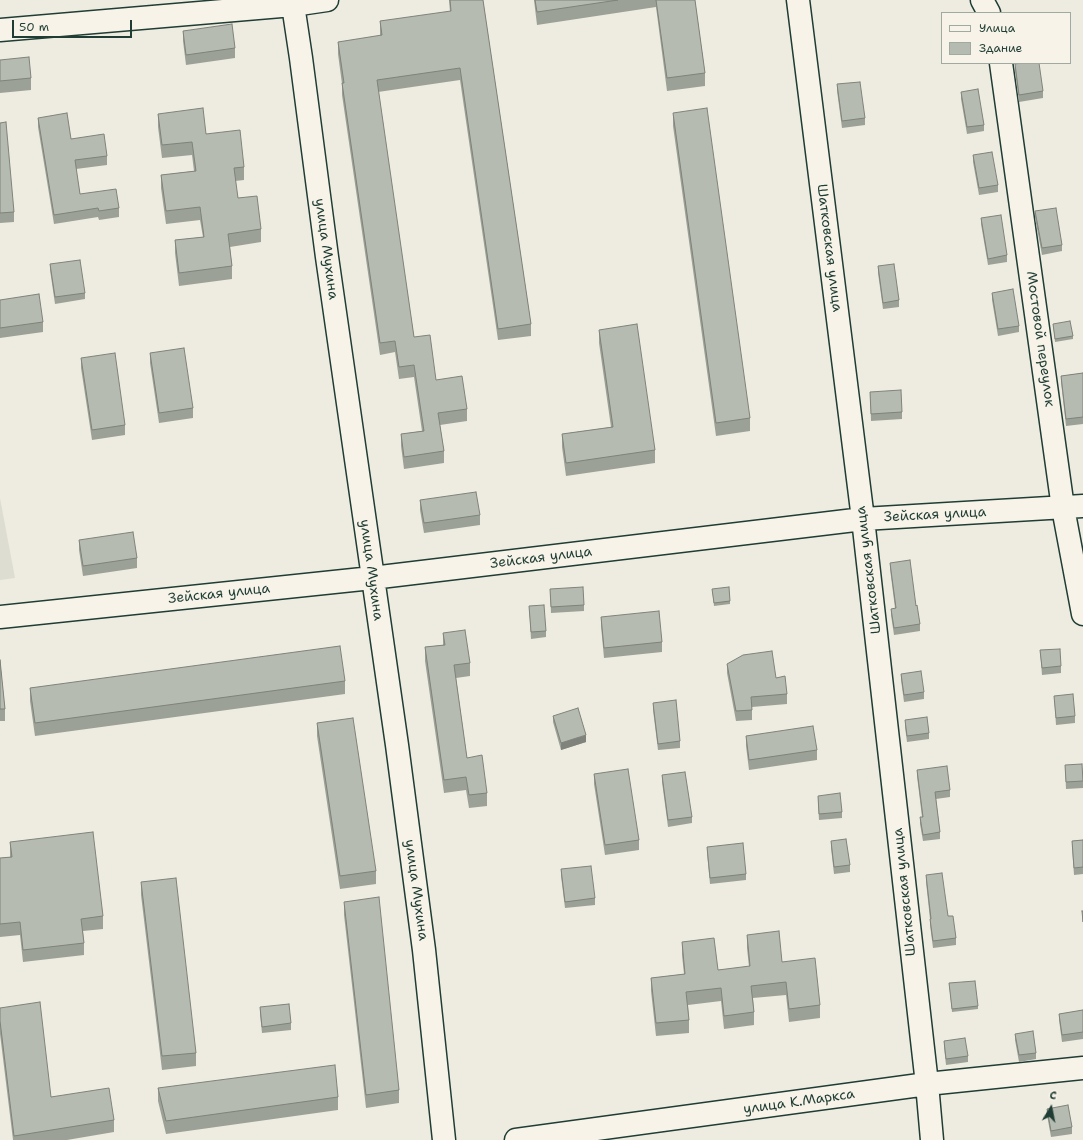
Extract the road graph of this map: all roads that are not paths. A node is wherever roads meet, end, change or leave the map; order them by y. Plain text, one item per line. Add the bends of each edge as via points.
1 (327, 0) edge
2 (800, 0) edge
3 (982, 0) edge
4 (293, 3) edge
5 (988, 12) edge
6 (0, 30) edge
7 (1001, 64) edge
8 (1073, 507) edge
9 (863, 519) junction
10 (372, 578) junction
11 (1083, 614) edge
12 (0, 617) edge
13 (1083, 1068) edge
14 (927, 1084) junction
15 (444, 1140) edge
16 (516, 1140) edge
17 (932, 1140) edge

1 - 4 street
2 - 9 street, Шатковская улица
3 - 5 street
4 - 6 street
4 - 10 street, улица Мухина
7 - 8 street, Мостовой переулок
8 - 9 street, Зейская улица
8 - 11 street, Мостовой переулок
9 - 10 street, Зейская улица
9 - 14 street, Шатковская улица
10 - 12 street, Зейская улица
10 - 15 street, улица Мухина via 423,942
13 - 14 street, улица К.Маркса
14 - 16 street, улица К.Маркса
14 - 17 street, Шатковская улица

